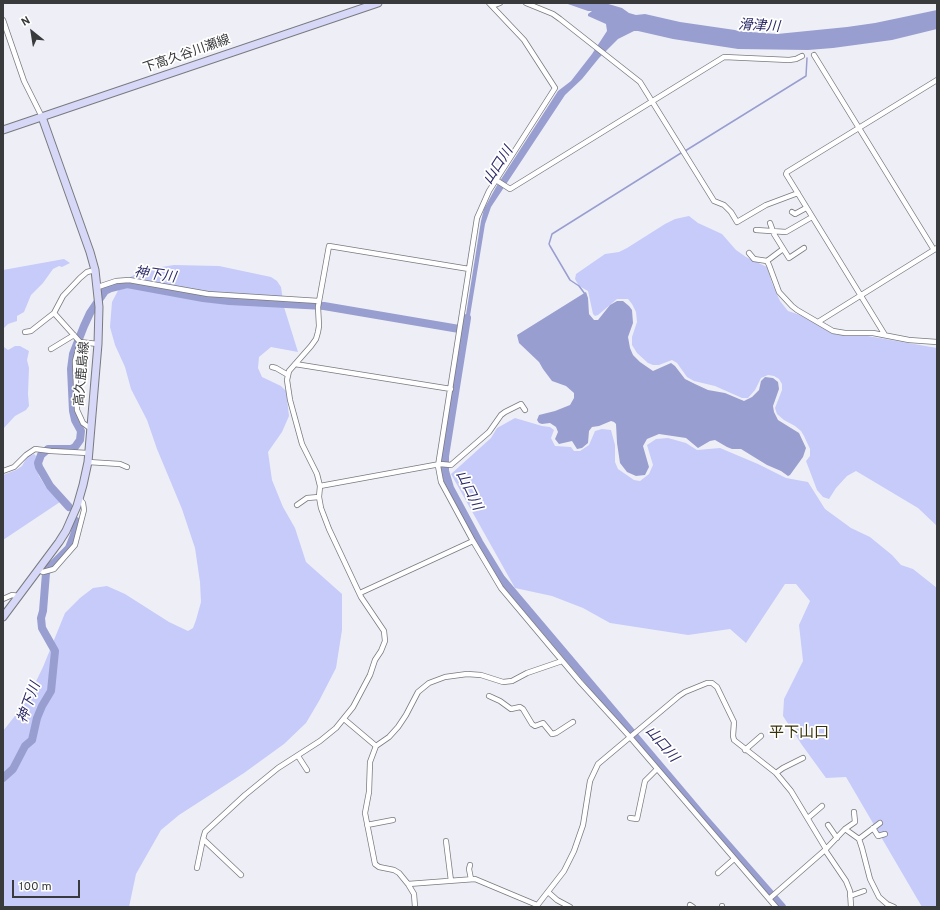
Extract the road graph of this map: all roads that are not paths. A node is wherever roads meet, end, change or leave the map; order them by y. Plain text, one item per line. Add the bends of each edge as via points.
1 (378, 3) edge
2 (500, 3) edge
3 (526, 3) edge
4 (491, 5) edge
5 (3, 20) edge
6 (814, 55) dead end
7 (802, 56) dead end
8 (937, 80) edge
9 (652, 101) junction
10 (42, 117) junction
11 (858, 128) junction
12 (3, 130) edge
13 (497, 181) junction
14 (798, 193) junction
15 (806, 208) junction
16 (792, 212) dead end
17 (812, 216) junction
18 (770, 223) dead end
19 (756, 230) dead end
20 (774, 232) junction
21 (804, 248) dead end
22 (783, 249) junction
23 (935, 249) edge
24 (749, 253) dead end
25 (766, 261) junction
26 (469, 269) junction
27 (95, 270) junction
28 (98, 290) junction
29 (860, 295) junction
30 (319, 304) junction
31 (54, 312) junction
32 (818, 322) junction
33 (25, 332) dead end
34 (885, 335) junction
35 (78, 339) junction
36 (937, 342) edge
37 (98, 344) junction
38 (50, 349) dead end
39 (295, 364) junction
40 (272, 367) dead end
41 (288, 375) junction
42 (451, 389) junction
43 (525, 410) dead end
44 (91, 429) junction
45 (88, 453) junction
46 (88, 462) junction
47 (439, 465) junction
48 (127, 467) dead end
49 (3, 471) edge
50 (320, 486) junction
51 (319, 497) junction
52 (79, 498) junction
53 (297, 505) dead end
54 (473, 541) junction
55 (42, 571) junction
56 (360, 593) junction
57 (18, 596) junction
58 (3, 599) edge
59 (3, 617) edge
60 (562, 661) junction
61 (489, 696) dead end
62 (344, 719) junction
63 (573, 722) dead end
64 (761, 736) dead end
65 (631, 737) junction
66 (376, 746) junction
67 (745, 750) junction
68 (298, 756) junction
69 (803, 758) dead end
70 (657, 769) junction
71 (307, 770) dead end
72 (776, 773) junction
73 (822, 806) dead end
74 (854, 812) dead end
75 (630, 818) dead end
76 (808, 818) junction
77 (393, 820) dead end
78 (880, 823) dead end
79 (367, 825) junction
80 (828, 825) dead end
81 (872, 828) junction
82 (845, 829) junction
83 (885, 834) dead end
84 (837, 838) junction
85 (203, 839) junction
86 (859, 839) junction
87 (446, 841) dead end
88 (826, 850) junction
89 (734, 859) junction
90 (470, 865) dead end
91 (197, 868) dead end
92 (718, 873) dead end
93 (241, 875) dead end
94 (471, 879) junction
95 (451, 881) junction
96 (408, 884) junction
97 (864, 891) dead end
98 (548, 892) junction
99 (850, 896) junction
100 (770, 898) junction
101 (536, 906) edge
102 (415, 907) edge
103 (570, 907) edge
104 (776, 907) edge
105 (851, 907) edge
106 (894, 907) edge

1 - 10 main road, 下高久谷川瀬線
2 - 4 street
3 - 9 street via 553,14 596,46 640,82
4 - 13 street via 524,40 555,88
5 - 10 street via 24,81
6 - 11 street
7 - 9 street via 789,60 724,57
8 - 11 street
9 - 13 street via 510,189
9 - 14 street via 714,201 724,205 737,222 766,205
10 - 12 main road, 下高久谷川瀬線
10 - 27 main road, 高久鹿島線
11 - 14 street via 787,172
11 - 23 street
13 - 26 street via 479,211
14 - 15 street
15 - 16 street via 794,214
15 - 17 street
17 - 20 street via 786,232
17 - 29 street
18 - 20 street
19 - 20 street
20 - 22 street
21 - 22 street via 788,258
22 - 25 street
23 - 29 street
24 - 25 street via 754,259
25 - 32 street via 770,265 779,292 796,310
26 - 30 street via 329,246
26 - 42 street
27 - 28 main road, 高久鹿島線
27 - 31 street via 80,278 63,296
28 - 30 street via 116,281 129,280 216,295
28 - 37 main road, 高久鹿島線
29 - 32 street
29 - 34 street
30 - 39 street via 316,339
31 - 33 street via 31,331
31 - 35 street
32 - 34 street via 838,332
34 - 36 street
35 - 37 street
35 - 38 street
35 - 44 street via 75,361 77,410 83,423
37 - 44 main road, 高久鹿島線
39 - 41 street
39 - 42 street
40 - 41 street
41 - 50 street via 295,421
42 - 47 street
43 - 47 street via 521,404 505,412 489,432 454,464
44 - 45 main road, 高久鹿島線
45 - 46 main road, 高久鹿島線
45 - 49 street via 35,449 14,467
46 - 48 street via 120,464
46 - 52 main road, 高久鹿島線
47 - 50 street
47 - 54 street via 443,487
50 - 51 street
51 - 53 street via 306,498
51 - 56 street via 321,508
52 - 55 main road, 高久鹿島線 via 72,518
52 - 55 street via 84,510 75,545 51,570
54 - 56 street
54 - 60 street via 501,588
55 - 57 main road, 高久鹿島線
56 - 62 street via 384,631 385,641 370,675
57 - 58 street via 12,595
57 - 59 main road, 高久鹿島線
60 - 65 street
60 - 66 street via 526,673 512,682 467,674 445,677 429,683 418,692 398,727
61 - 63 street via 511,709 520,707 532,724 535,726 543,723 552,734
62 - 66 street
62 - 68 street via 320,741
64 - 67 street
65 - 67 street via 685,692 712,683 717,687 734,722 734,740
65 - 70 street
65 - 98 street via 598,764 590,781 584,825 574,851 564,871
66 - 79 street via 370,762 365,813
67 - 72 street
68 - 71 street
68 - 85 street via 278,768 245,795 205,832
69 - 72 street
70 - 75 street via 645,781 637,819
70 - 89 street
72 - 76 street via 792,791
73 - 76 street
74 - 82 street via 855,822
76 - 88 street
77 - 79 street
78 - 81 street
79 - 96 street via 375,864 399,873
80 - 84 street
81 - 83 street via 878,836
81 - 86 street
82 - 84 street
82 - 86 street
84 - 88 street
85 - 91 street
85 - 93 street
86 - 106 street via 876,892
87 - 95 street
88 - 99 street via 846,881
88 - 100 street
89 - 92 street
89 - 100 street
90 - 94 street
94 - 95 street
94 - 101 street via 486,882
95 - 96 street
96 - 102 street via 414,894
97 - 99 street
98 - 101 street
98 - 103 street
99 - 105 street
100 - 104 street

